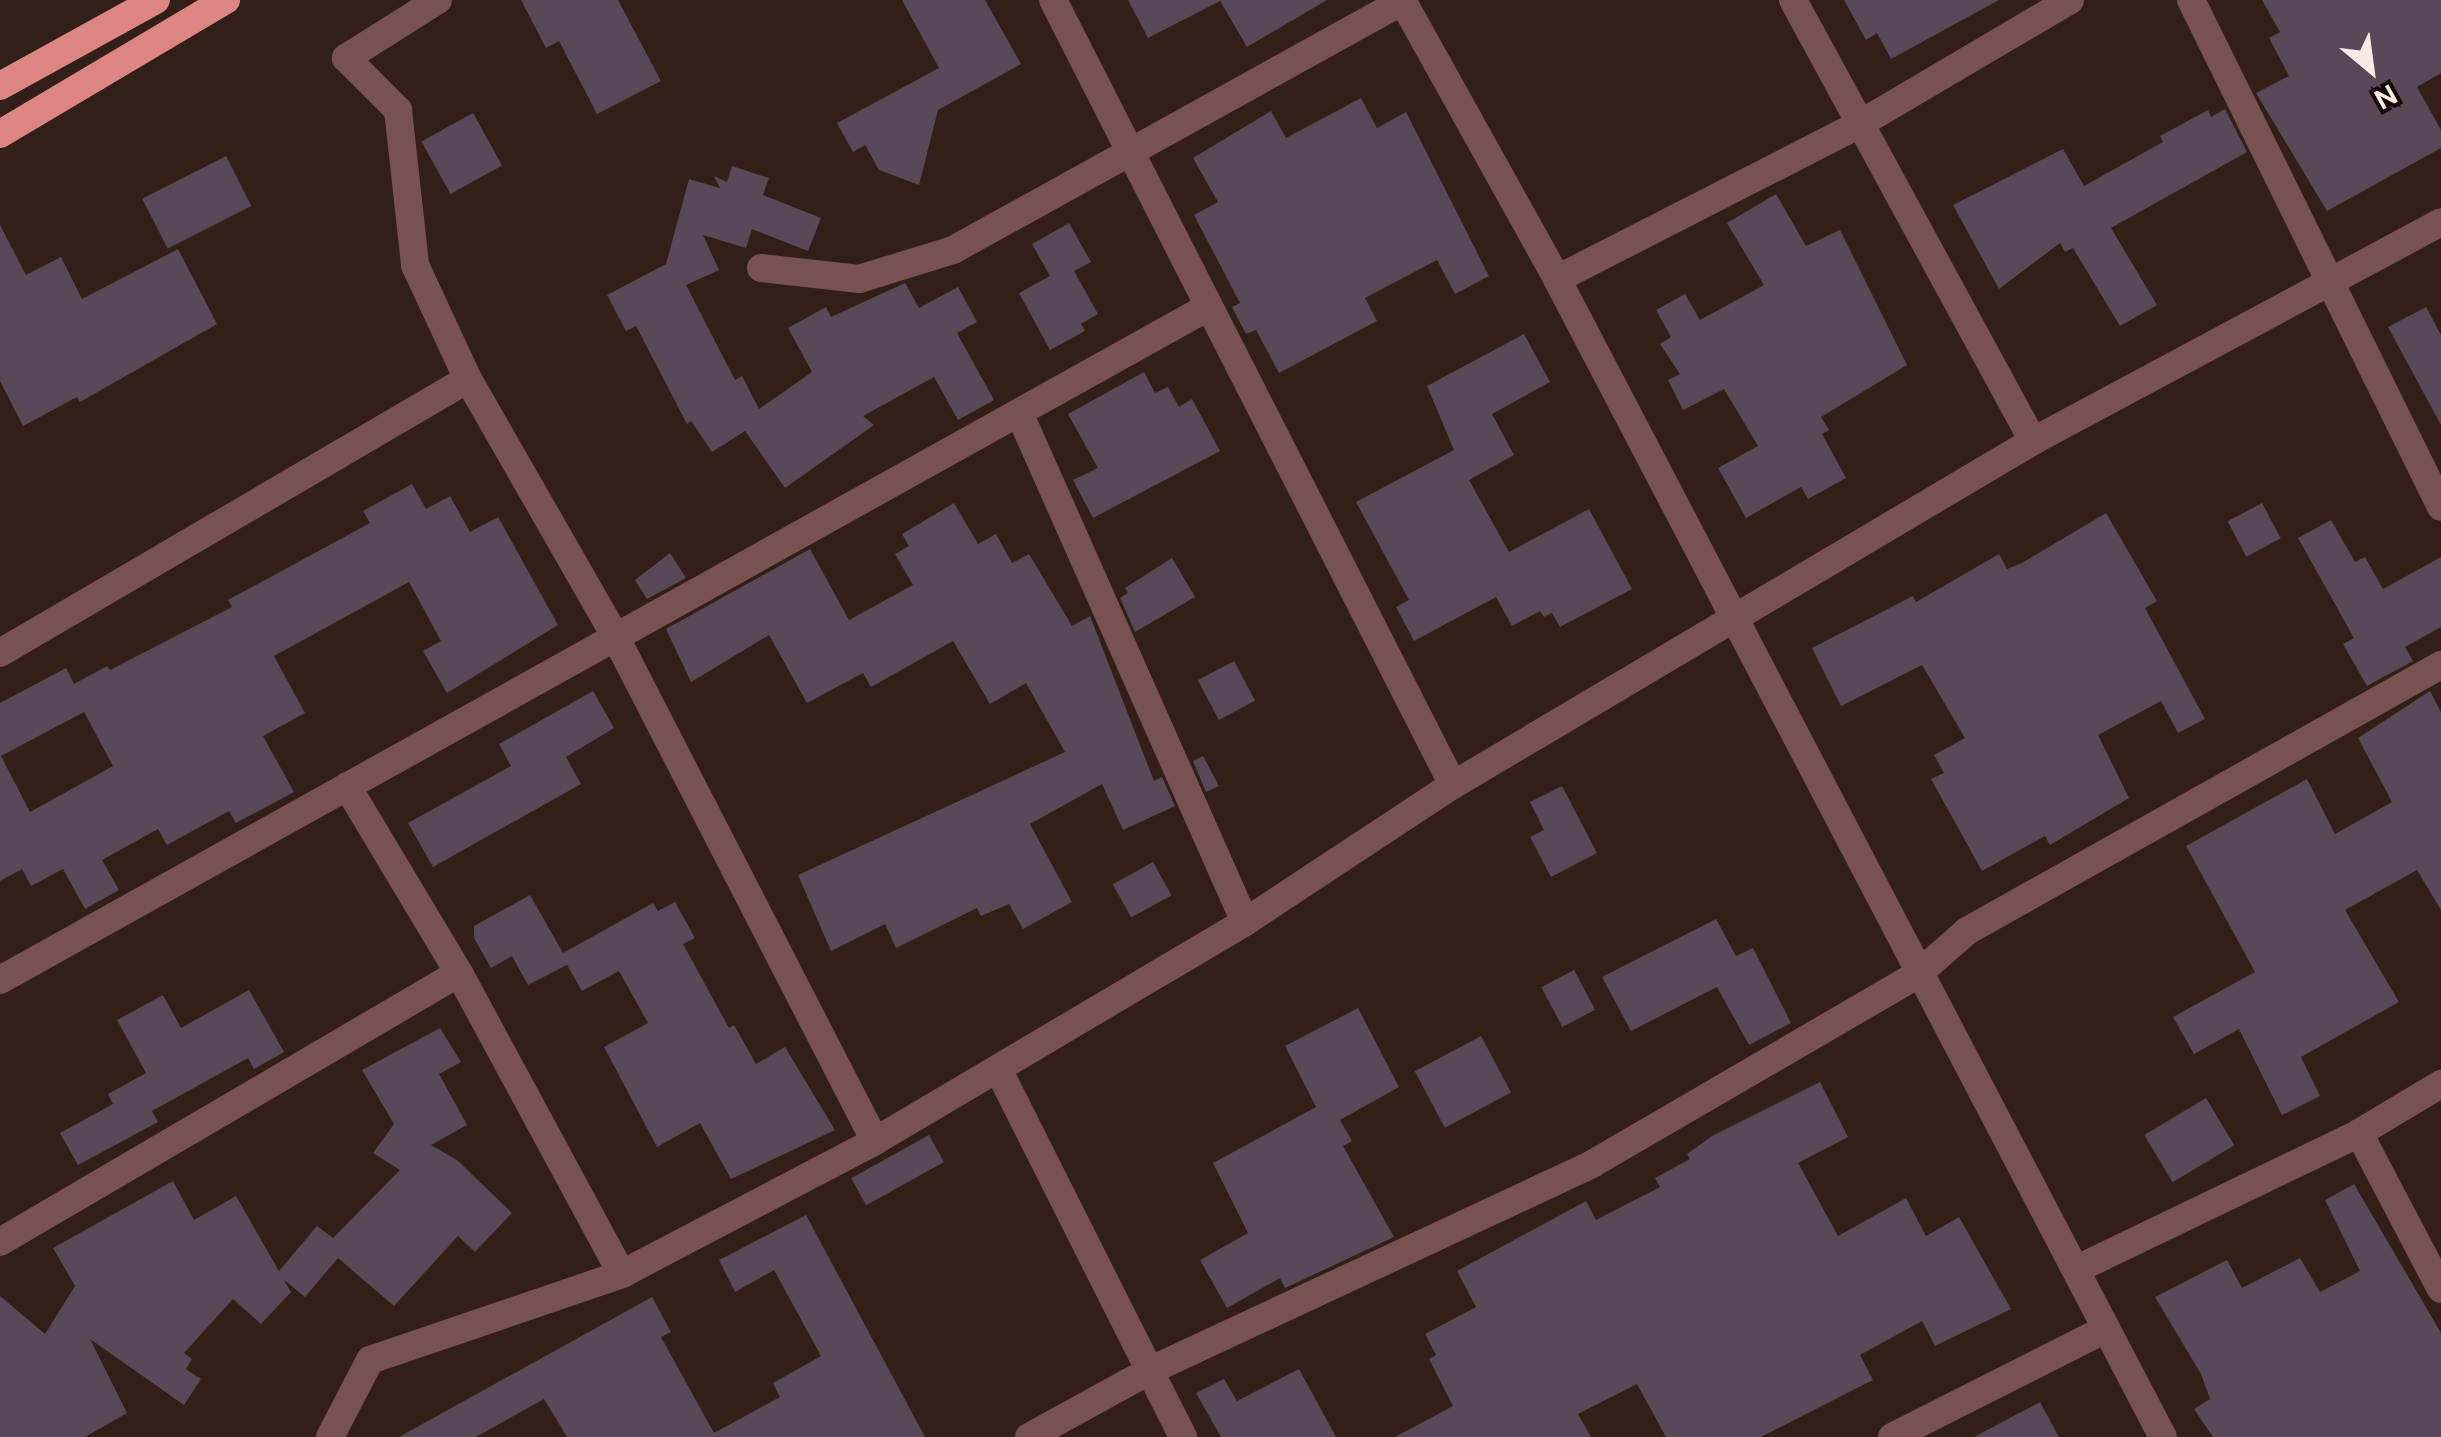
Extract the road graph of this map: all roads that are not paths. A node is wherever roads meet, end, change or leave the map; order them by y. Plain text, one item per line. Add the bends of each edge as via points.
1 (156, 0) edge
2 (226, 0) edge
3 (438, 0) edge
4 (1053, 0) edge
5 (1402, 0) edge
6 (1793, 0) edge
7 (2070, 0) edge
8 (2192, 0) edge
9 (0, 86) edge
10 (1858, 125) junction
11 (0, 134) edge
12 (1133, 149) junction
13 (2441, 222) edge
14 (761, 268) dead end
15 (1557, 279) junction
16 (2329, 286) junction
17 (1208, 307) junction
18 (468, 379) junction
19 (1021, 417) junction
20 (2034, 441) junction
21 (2441, 507) edge
22 (1732, 622) junction
23 (615, 636) junction
24 (0, 653) edge
25 (2441, 665) edge
26 (1453, 785) junction
27 (347, 786) junction
28 (1245, 922) junction
29 (459, 973) junction
30 (1917, 974) junction
31 (0, 980) edge
32 (999, 1070) junction
33 (2441, 1084) edge
34 (2359, 1132) junction
35 (875, 1141) junction
36 (0, 1242) edge
37 (2078, 1269) junction
38 (622, 1274) junction
39 (2441, 1289) edge
40 (2106, 1329) junction
41 (1151, 1370) junction
42 (330, 1437) edge
43 (1029, 1437) edge
44 (1184, 1437) edge
45 (1892, 1437) edge
46 (2163, 1437) edge

1 - 9 highway
2 - 11 highway
3 - 18 street via 346,58 398,110 415,264
4 - 12 street
5 - 12 street
5 - 15 street
6 - 10 street
7 - 10 street
8 - 16 street
10 - 15 street
10 - 20 street
12 - 14 street via 953,250 860,278
12 - 17 street
13 - 16 street
15 - 22 street
16 - 20 street
16 - 21 street
17 - 19 street
17 - 26 street
18 - 23 street
18 - 24 street
19 - 23 street
19 - 28 street
20 - 22 street
22 - 26 street
22 - 30 street
23 - 27 street
23 - 35 street
25 - 30 street via 1967,931
26 - 28 street
27 - 29 street
27 - 31 street
28 - 32 street
29 - 36 street
29 - 38 street
30 - 37 street
30 - 41 street via 1592,1164
32 - 35 street
32 - 41 street
33 - 34 street
34 - 37 street
34 - 39 street
35 - 38 street
37 - 40 street
38 - 42 street via 370,1360
40 - 45 street
40 - 46 street
41 - 43 street
41 - 44 street

